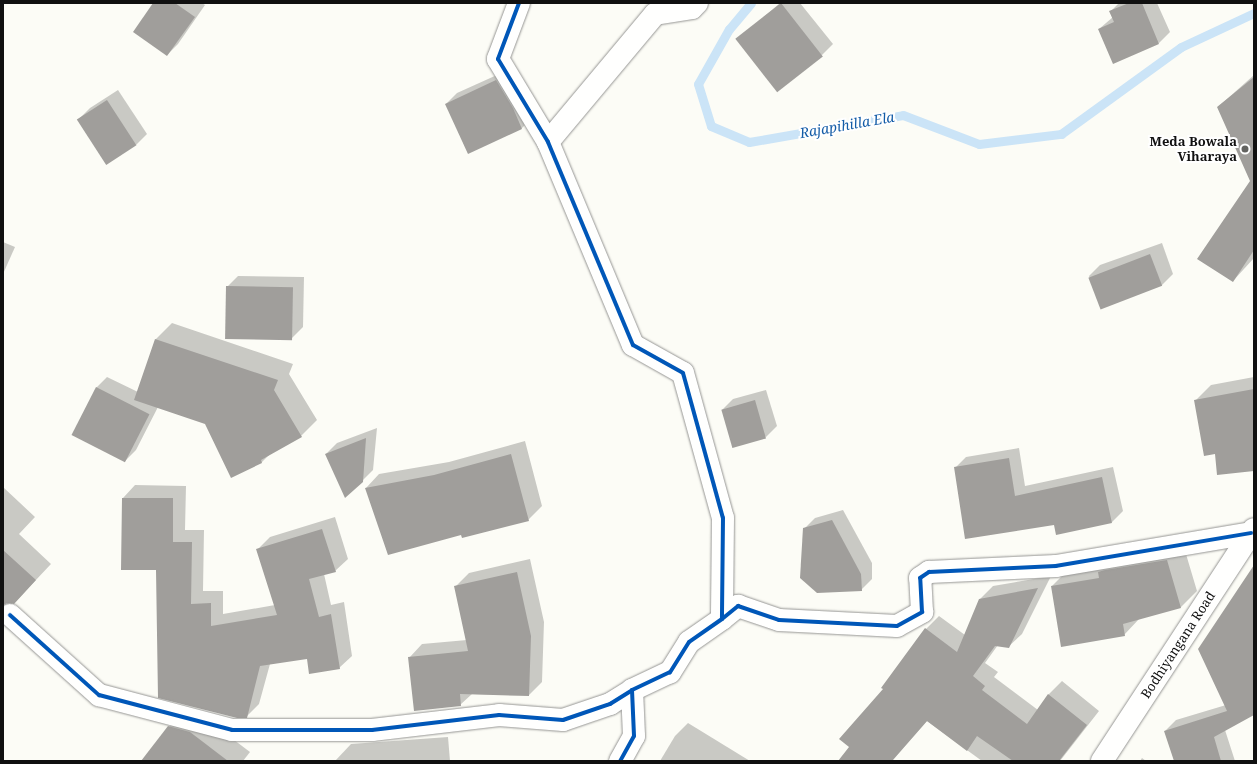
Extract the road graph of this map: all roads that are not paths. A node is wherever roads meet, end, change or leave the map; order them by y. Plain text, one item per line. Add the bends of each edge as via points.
1 (519, 3) edge
2 (697, 3) edge
3 (548, 142) junction
4 (1253, 531) edge
5 (10, 615) dead end
6 (722, 618) junction
7 (632, 690) junction
8 (620, 761) edge
9 (1102, 761) edge

1 - 3 street via 498,59
2 - 3 street via 692,8 655,14
3 - 6 street via 633,345 683,372 723,518
4 - 6 street via 1056,566 929,572 920,578 922,612 897,626 779,620 738,606
4 - 9 street, Bodhiyangana Road
5 - 7 street via 99,695 232,730 372,730 499,715 563,720 610,704
6 - 7 street via 689,642 670,672
7 - 8 street via 634,736

